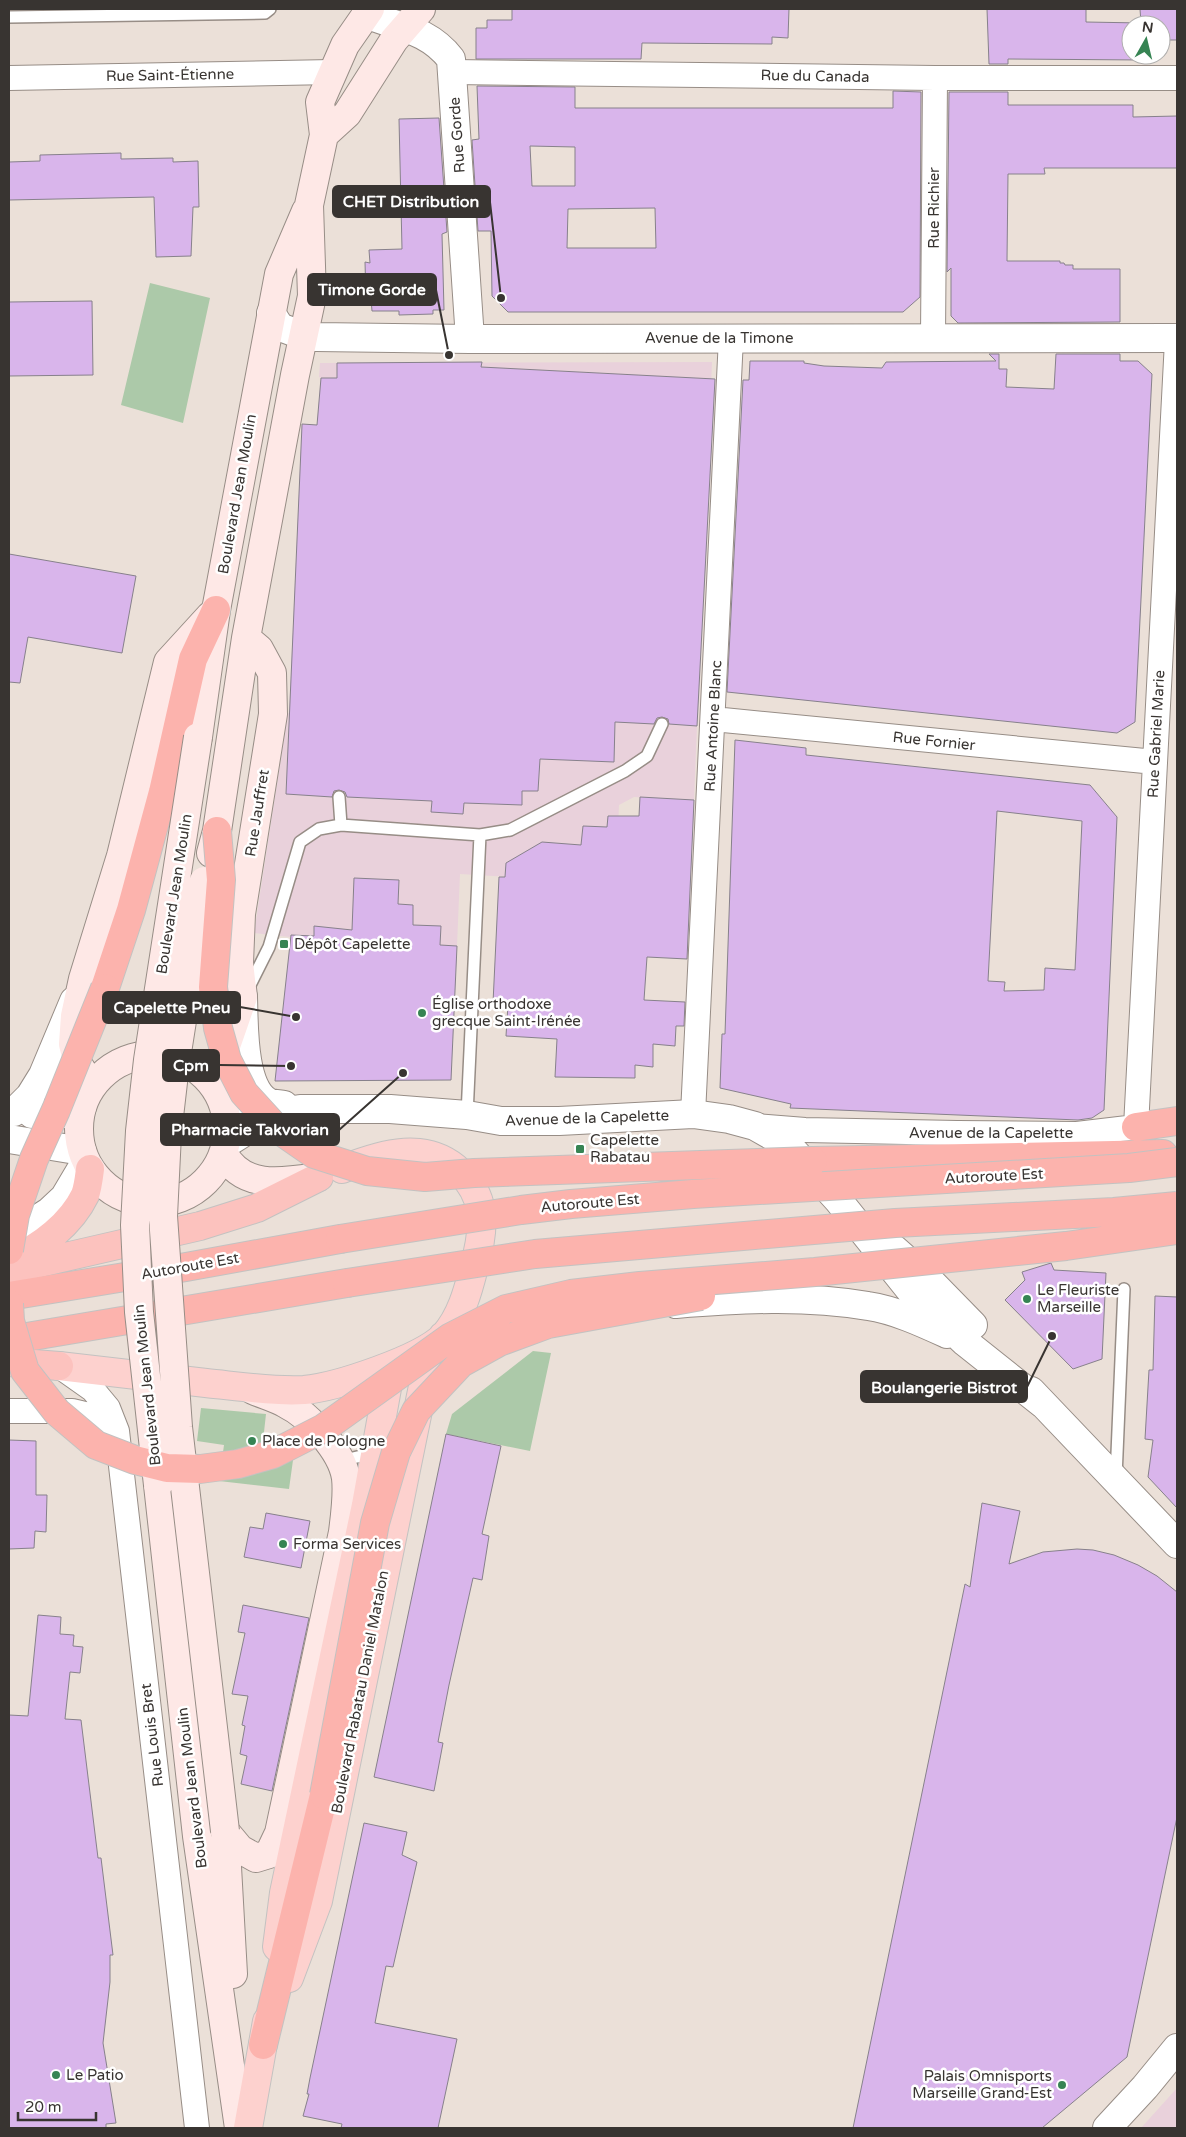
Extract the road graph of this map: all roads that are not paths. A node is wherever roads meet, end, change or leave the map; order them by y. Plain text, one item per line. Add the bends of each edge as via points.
1 (270, 9) edge
2 (368, 11) edge
3 (413, 15) edge
4 (9, 17) edge
5 (332, 72) junction
6 (452, 72) junction
7 (9, 78) edge
8 (935, 78) junction
9 (1177, 78) edge
10 (324, 135) junction
11 (309, 205) junction
12 (271, 313) junction
13 (304, 336) junction
14 (731, 338) junction
15 (933, 338) junction
16 (470, 339) junction
17 (1177, 339) edge
18 (216, 610) junction
19 (246, 638) junction
20 (713, 718) junction
21 (662, 724) dead end
22 (1155, 762) junction
23 (339, 797) dead end
24 (341, 825) junction
25 (217, 830) junction
26 (480, 835) junction
27 (94, 983) junction
28 (243, 997) junction
29 (212, 1083) junction
30 (87, 1097) junction
31 (300, 1109) junction
32 (12, 1112) edge
33 (693, 1114) junction
34 (467, 1115) junction
35 (1177, 1121) edge
36 (755, 1126) junction
37 (1136, 1127) junction
38 (9, 1139) edge
39 (225, 1149) junction
40 (1177, 1153) edge
41 (86, 1160) junction
42 (1177, 1162) edge
43 (319, 1177) junction
44 (1177, 1206) edge
45 (1177, 1230) edge
46 (9, 1235) edge
47 (9, 1250) edge
48 (9, 1261) edge
49 (9, 1270) edge
50 (815, 1272) junction
51 (919, 1285) junction
52 (1124, 1289) dead end
53 (9, 1296) edge
54 (9, 1304) edge
55 (870, 1306) junction
56 (443, 1336) junction
57 (9, 1340) edge
58 (965, 1342) junction
59 (9, 1362) edge
60 (392, 1364) junction
61 (59, 1366) junction
62 (246, 1387) junction
63 (1043, 1404) junction
64 (9, 1411) edge
65 (115, 1427) junction
66 (374, 1453) junction
67 (340, 1461) junction
68 (1116, 1480) junction
69 (1177, 1544) edge
70 (225, 1831) junction
71 (263, 2045) junction
72 (1174, 2060) edge
73 (197, 2128) edge
74 (240, 2128) edge
75 (248, 2128) edge
76 (1107, 2128) edge

1 - 4 lane via 265,13
2 - 3 street, Rue Gorde
2 - 5 main road, Boulevard Jean Moulin via 345,44
3 - 6 street, Rue Gorde via 425,35 451,59
3 - 10 main road via 347,114
5 - 7 street, Rue Saint-Étienne
5 - 10 main road, Boulevard Jean Moulin via 320,102
6 - 8 street, Rue du Canada
6 - 16 street, Rue Gorde
8 - 9 street, Rue du Canada
8 - 15 street, Rue Richier
10 - 11 main road, Boulevard Jean Moulin
11 - 12 main road, Boulevard Jean Moulin via 279,274
11 - 13 main road, Boulevard Jean Moulin via 312,296
12 - 13 street, Avenue de la Timone via 280,328
12 - 18 main road, Boulevard Jean Moulin
13 - 16 street, Avenue de la Timone
13 - 19 main road, Boulevard Jean Moulin
14 - 15 street, Avenue de la Timone
14 - 16 street, Avenue de la Timone
14 - 20 street, Rue Antoine Blanc
15 - 17 street, Avenue de la Timone
17 - 22 street, Rue Gabriel Marie
18 - 27 highway via 193,659 132,910
18 - 74 main road, Boulevard Jean Moulin, bridge via 148,1060 135,1225 139,1312 197,1836
19 - 25 main road, Boulevard Jean Moulin
19 - 28 main road, Rue Jauffret via 260,649 272,673 273,714 241,914 239,963
20 - 22 street, Rue Fornier
20 - 33 street, Rue Antoine Blanc
21 - 26 lane, Rue Jauffret via 648,756 625,772 510,830
22 - 37 street, Rue Gabriel Marie
23 - 24 lane
24 - 26 lane, Rue Jauffret
24 - 28 lane, Rue Jauffret via 319,829 300,842 273,936
25 - 40 highway, bridge via 221,880 213,987 218,1028 227,1060 244,1093 275,1127 314,1154 367,1172 425,1177 702,1164
25 - 70 main road, Boulevard Jean Moulin, bridge via 204,881 175,1065 167,1134 163,1216 178,1427
26 - 34 lane
27 - 30 main road via 75,1016 72,1044
27 - 32 street via 30,1096
27 - 47 highway, bridge via 56,1110 34,1159 15,1215
28 - 29 main road, Rue Jauffret
28 - 31 street, Rue Jauffret via 245,1047 259,1094 269,1102
29 - 30 main road via 196,1068 178,1059 159,1055 139,1056 104,1073
29 - 31 street, Avenue de la Capelette via 232,1102 261,1115
29 - 39 main road via 226,1110
30 - 32 street via 66,1114
30 - 41 main road via 79,1121
31 - 34 street, Avenue de la Capelette via 390,1109
31 - 39 street, Avenue de la Capelette via 264,1122
33 - 34 street, Avenue de la Capelette via 559,1121 501,1121
33 - 36 street, Avenue de la Capelette
35 - 37 highway
36 - 37 street, Avenue de la Capelette via 805,1130 1077,1134
36 - 51 street, Avenue de la Capelette via 788,1145
38 - 41 street
39 - 41 main road via 206,1182 178,1199 161,1203 145,1203 114,1192 101,1182
39 - 43 main road via 230,1165 243,1176 264,1181
41 - 46 street via 63,1196 48,1210
41 - 48 highway via 86,1193 76,1211 45,1242
42 - 53 highway, Autoroute Est, bridge via 1129,1168 571,1204 340,1239
43 - 49 highway via 257,1208 200,1226
43 - 56 main road via 390,1154 419,1153 441,1158 470,1184 481,1211 480,1248 459,1315
44 - 57 highway, bridge via 895,1223 535,1254
45 - 50 highway, bridge via 1066,1246
50 - 54 highway, bridge via 571,1294 506,1309 451,1337 324,1428 273,1454 238,1464 200,1469 168,1468 111,1451 96,1444 57,1412 24,1371 10,1321
50 - 71 highway, bridge via 784,1281 548,1324 499,1342 461,1363 416,1411 396,1452 375,1523 324,1795
51 - 55 street via 897,1299
51 - 58 street, Avenue de la Capelette
51 - 63 street, Avenue de la Capelette via 982,1334
52 - 68 lane
55 - 56 street via 754,1298 558,1313 458,1343
55 - 58 street via 921,1322
56 - 60 main road via 418,1355
56 - 71 main road, Boulevard Rabatau Daniel Matalon via 423,1386 318,1901
58 - 63 street, Avenue de la Capelette
59 - 61 highway
60 - 62 main road via 305,1390
60 - 66 main road, Boulevard Rabatau Daniel Matalon
61 - 62 main road
61 - 65 street, Rue Louis Bret via 93,1390 108,1408
62 - 67 main road via 287,1404 308,1418
63 - 68 street, Avenue de la Capelette
64 - 65 street via 72,1411 93,1416
65 - 73 street, Rue Louis Bret
66 - 67 lane
66 - 71 main road, Boulevard Rabatau Daniel Matalon via 364,1515 284,1893
67 - 70 main road via 346,1477 343,1532 279,1832 269,1854 256,1858 240,1849
68 - 69 street, Avenue de la Capelette
70 - 74 main road, Boulevard Jean Moulin
71 - 75 main road, Boulevard Rabatau Daniel Matalon
72 - 76 street

